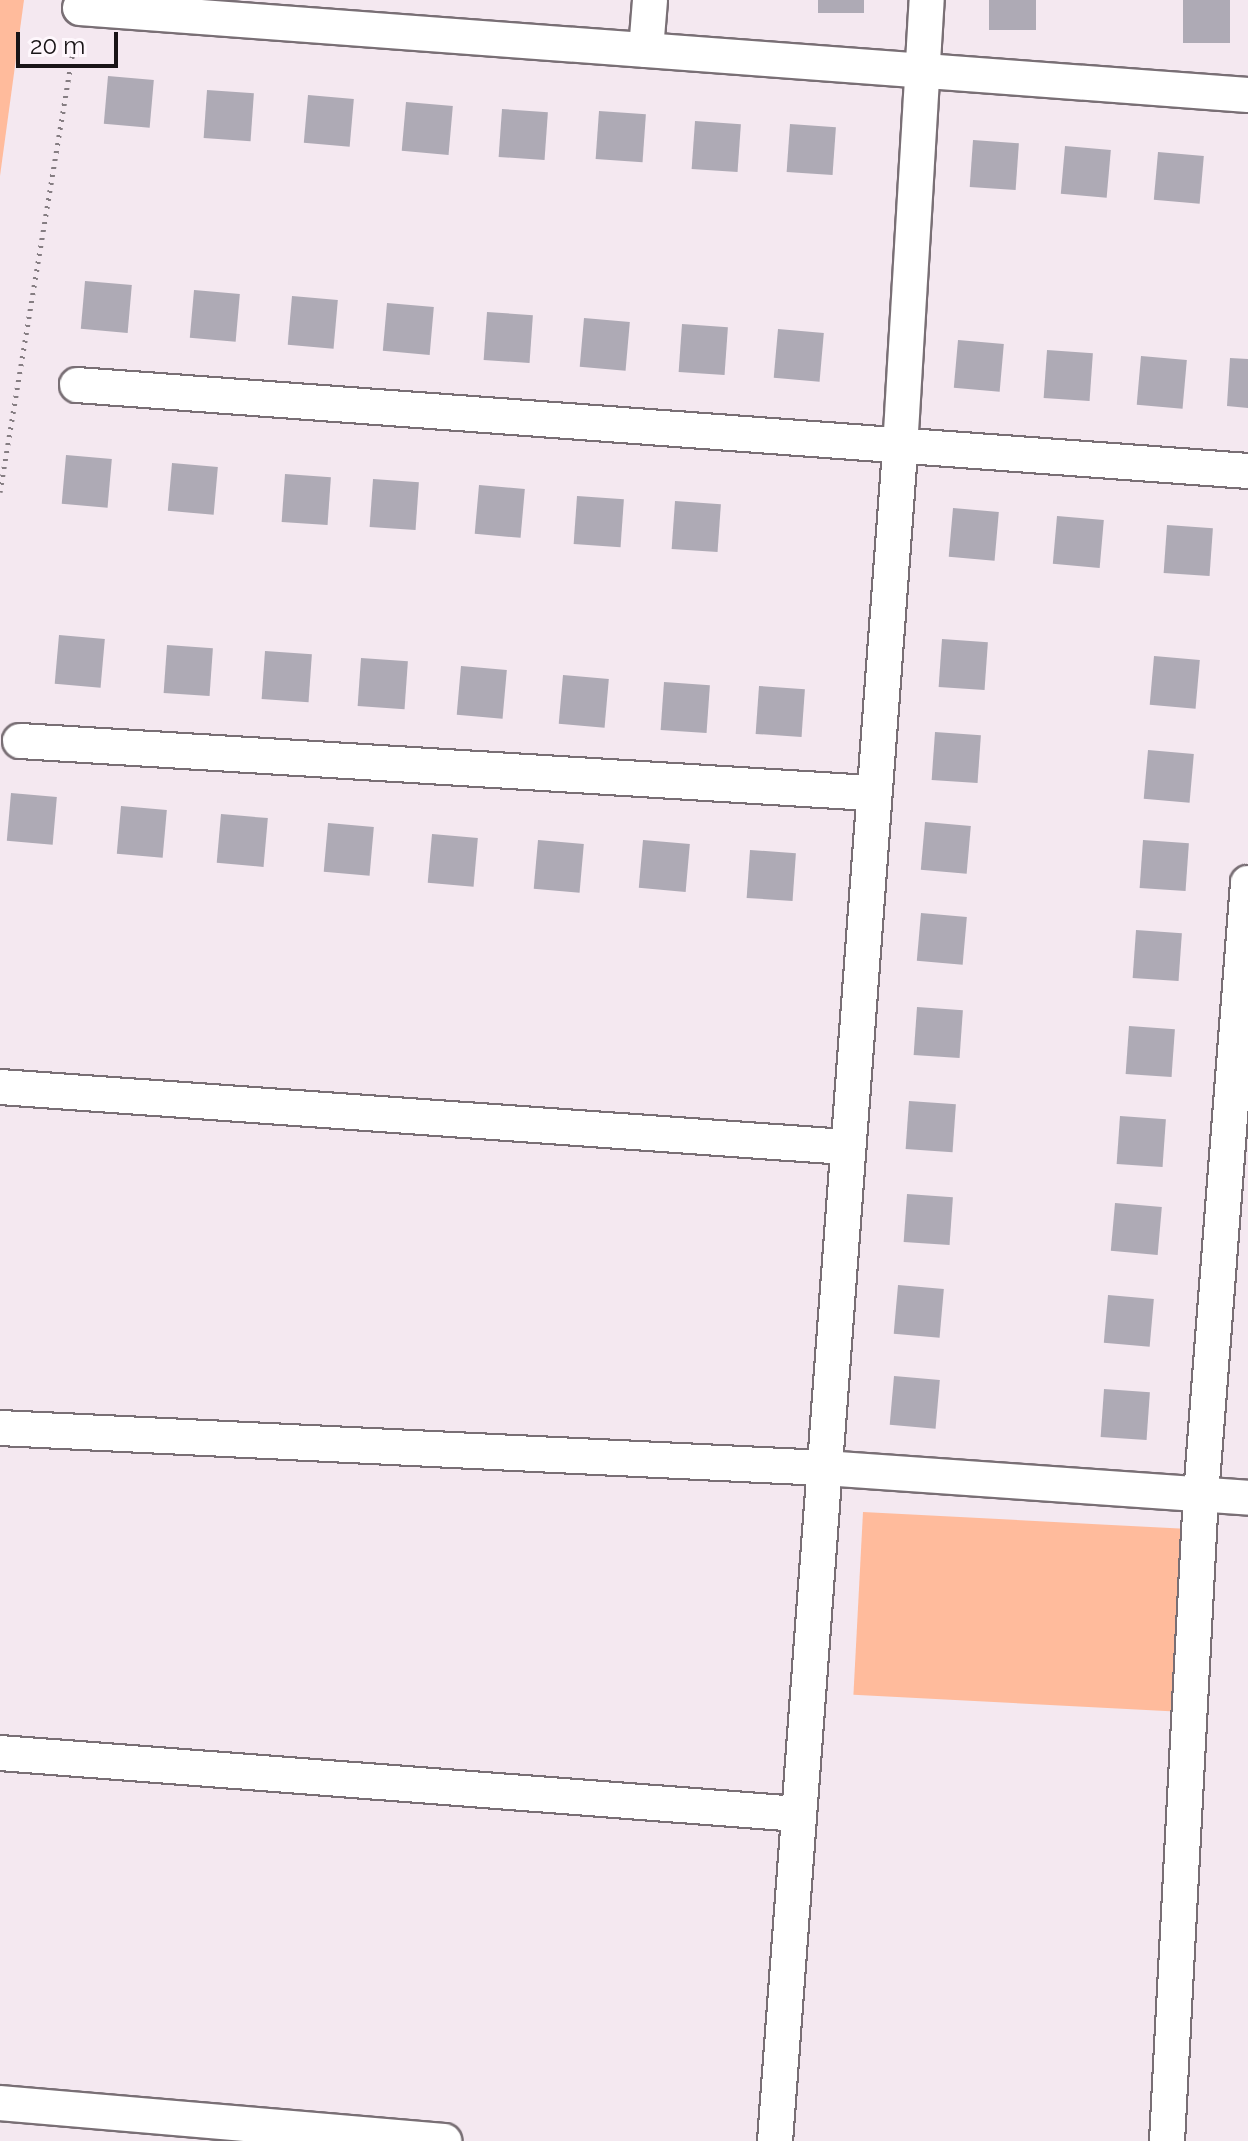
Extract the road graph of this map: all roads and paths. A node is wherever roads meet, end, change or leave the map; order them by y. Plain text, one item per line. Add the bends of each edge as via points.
1 (650, 0) edge
2 (927, 0) edge
3 (80, 8) joint
4 (237, 11) edge
5 (646, 50) junction
6 (922, 72) junction
7 (1248, 95) edge
8 (77, 385) dead end
9 (900, 449) junction
10 (1248, 471) edge
11 (0, 492) edge
12 (20, 741) dead end
13 (871, 793) junction
14 (1248, 883) edge
15 (0, 1087) edge
16 (846, 1147) junction
17 (0, 1428) edge
18 (823, 1468) junction
19 (1201, 1495) junction
20 (1248, 1498) edge
21 (0, 1753) edge
22 (799, 1814) junction
23 (0, 2103) edge
24 (444, 2141) edge
25 (775, 2141) edge
26 (1167, 2141) edge

1 - 5 street
2 - 6 street
3 - 4 street
3 - 11 path
4 - 5 street
5 - 6 street
6 - 7 street
6 - 9 street
8 - 9 street
9 - 10 street
9 - 13 street
12 - 13 street
13 - 16 street
14 - 19 street
15 - 16 street
16 - 18 street
17 - 18 street
18 - 19 street
18 - 22 street
19 - 20 street
19 - 26 street
21 - 22 street
22 - 25 street
23 - 24 street

